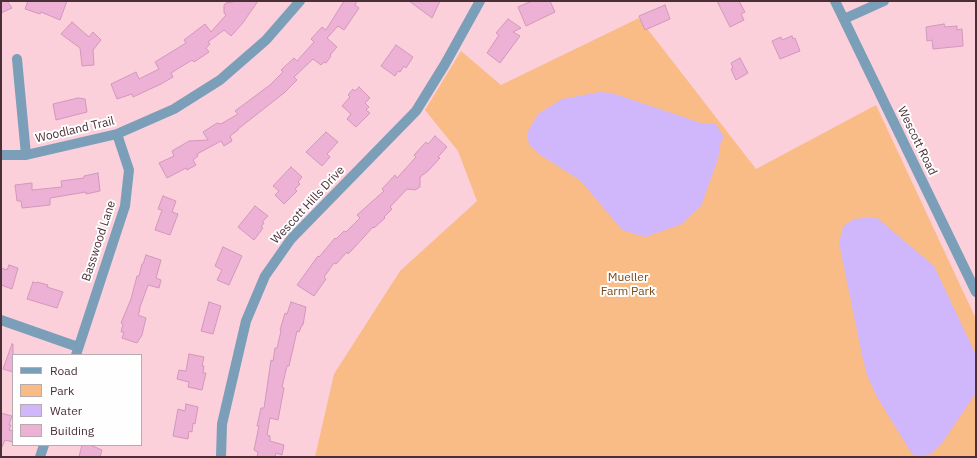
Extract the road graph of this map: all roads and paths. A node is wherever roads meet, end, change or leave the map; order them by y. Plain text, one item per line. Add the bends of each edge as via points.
1 (300, 1) edge
2 (480, 1) edge
3 (884, 1) edge
4 (838, 2) edge
5 (844, 18) junction
6 (17, 59) dead end
7 (117, 134) junction
8 (1, 155) edge
9 (26, 155) junction
10 (976, 292) edge
11 (1, 320) edge
12 (77, 351) edge
13 (44, 446) edge
14 (40, 457) edge
15 (221, 457) edge

1 - 7 street, Woodland Trail via 266,40 220,80 174,109
2 - 15 street, Wescott Hills Drive via 416,111 291,239 265,276 246,321 222,424
3 - 5 street
4 - 5 street, Wescott Road
5 - 10 street, Wescott Road
6 - 9 street
7 - 9 street, Woodland Trail
7 - 12 street, Basswood Lane via 129,170 125,206
8 - 9 street, Woodland Trail
11 - 12 street
13 - 14 street

